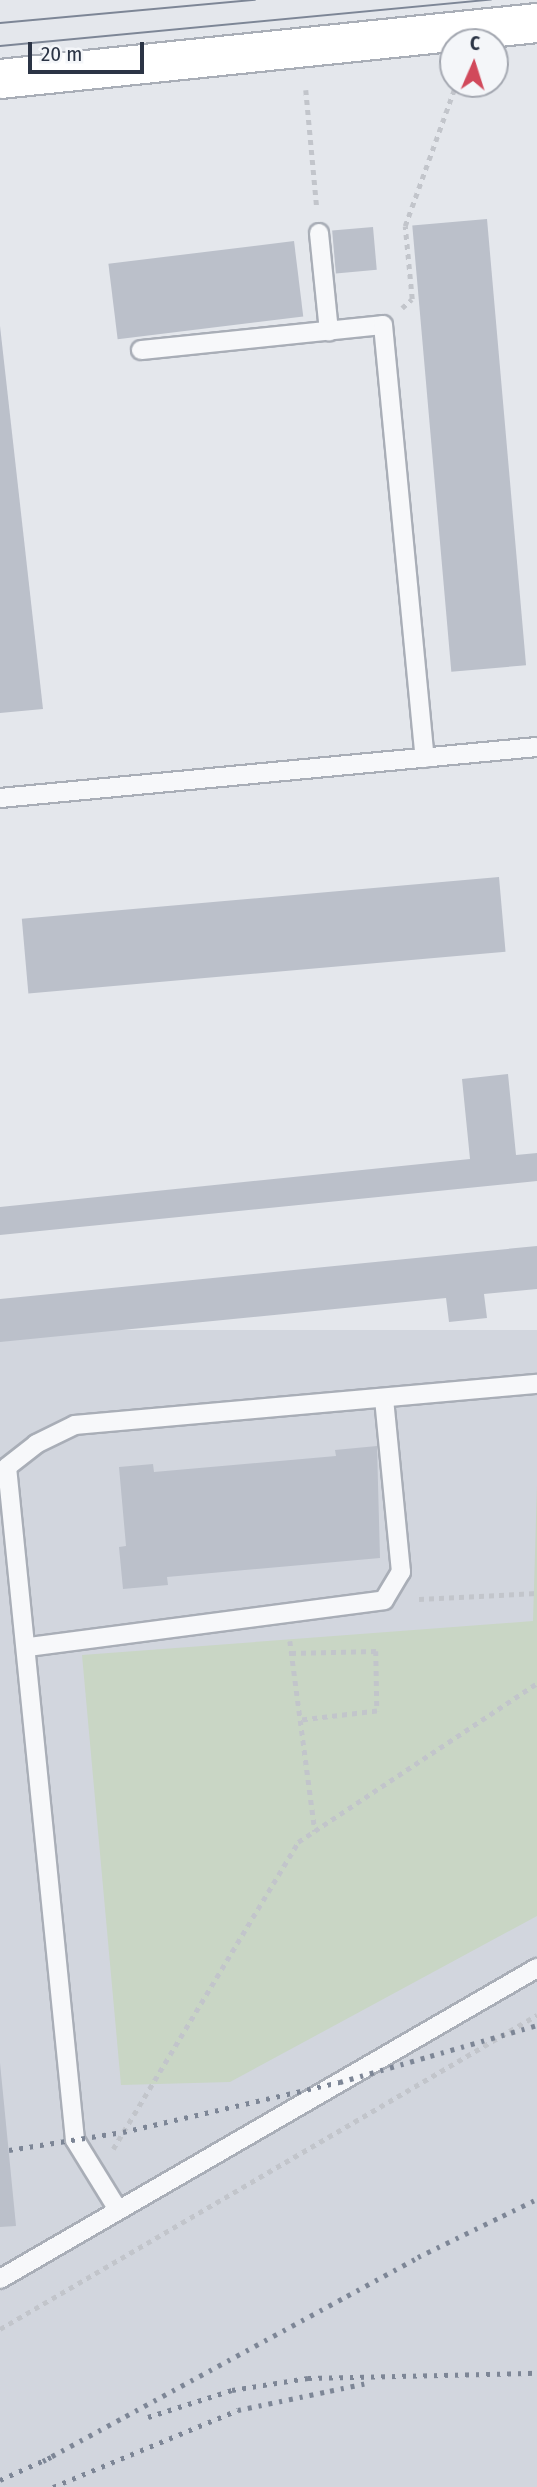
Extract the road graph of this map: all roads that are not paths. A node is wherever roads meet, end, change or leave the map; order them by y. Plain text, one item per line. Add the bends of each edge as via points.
1 (537, 23) edge
2 (0, 79) edge
3 (319, 233) road end
4 (328, 331) junction
5 (141, 351) dead end
6 (537, 747) edge
7 (425, 758) junction
8 (0, 798) edge
9 (537, 1384) edge
10 (384, 1399) junction
11 (29, 1647) junction
12 (537, 1968) edge
13 (117, 2208) junction
14 (0, 2279) edge

1 - 2 main road
3 - 4 lane
4 - 5 lane
4 - 7 lane via 383,325
6 - 7 lane
7 - 8 lane
9 - 10 lane
10 - 11 lane via 401,1572 384,1600
10 - 11 lane via 75,1425 36,1444 7,1467
11 - 13 lane via 75,2140
12 - 13 lane
13 - 14 lane

